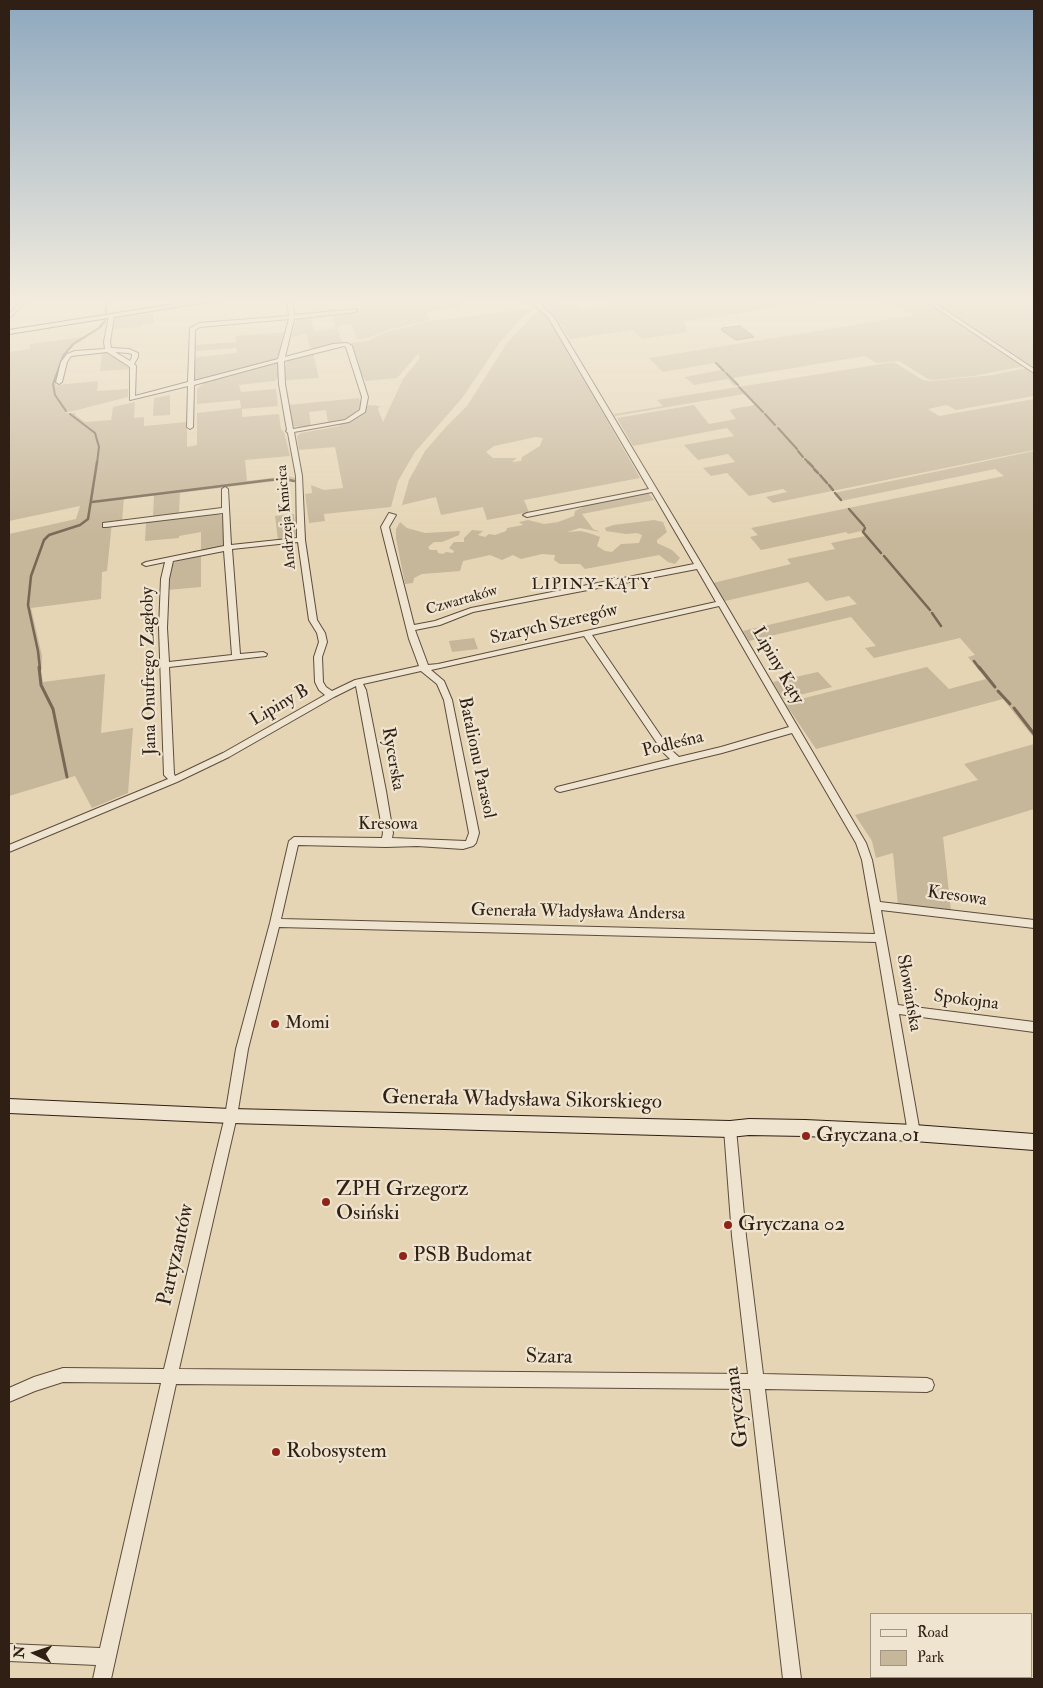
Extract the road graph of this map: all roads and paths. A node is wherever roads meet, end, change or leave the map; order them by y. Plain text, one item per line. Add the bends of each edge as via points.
1 (60, 379) edge
2 (133, 379) edge
3 (190, 379) edge
4 (215, 379) edge
5 (282, 379) edge
6 (359, 379) edge
7 (587, 379) edge
8 (59, 382) dead end
9 (190, 386) junction
10 (190, 427) dead end
11 (289, 431) junction
12 (225, 489) dead end
13 (653, 490) junction
14 (226, 510) junction
15 (527, 514) dead end
16 (392, 515) dead end
17 (106, 526) dead end
18 (300, 540) junction
19 (228, 548) junction
20 (170, 559) junction
21 (146, 564) dead end
22 (698, 566) junction
23 (721, 603) junction
24 (410, 628) junction
25 (587, 634) junction
26 (263, 654) dead end
27 (236, 657) junction
28 (164, 665) junction
29 (423, 668) junction
30 (358, 682) junction
31 (331, 695) junction
32 (794, 729) junction
33 (676, 761) junction
34 (174, 780) junction
35 (560, 789) dead end
36 (474, 833) joint
37 (294, 841) joint
38 (386, 843) junction
39 (9, 849) edge
40 (867, 860) joint
41 (875, 905) junction
42 (275, 923) junction
43 (1034, 924) edge
44 (881, 938) junction
45 (894, 1009) junction
46 (1034, 1027) edge
47 (9, 1106) edge
48 (232, 1116) junction
49 (730, 1129) junction
50 (914, 1132) junction
51 (1034, 1142) edge
52 (170, 1376) junction
53 (756, 1382) junction
54 (927, 1385) dead end
55 (9, 1395) edge
56 (9, 1653) edge
57 (107, 1657) junction
58 (102, 1679) edge
59 (792, 1679) edge

1 - 8 street
2 - 9 street via 132,400
3 - 9 street
4 - 9 street
5 - 11 street, Andrzeja Kmicica
6 - 11 street via 365,397 363,411 347,420
7 - 13 street, Lipiny Kąty
9 - 10 street
11 - 18 street, Andrzeja Kmicica via 299,476
12 - 14 street
13 - 15 street
13 - 22 street, Lipiny Kąty
14 - 17 street
14 - 19 street
16 - 24 street via 385,528
18 - 19 street
18 - 31 street, Andrzeja Kmicica via 313,620 323,642 318,657 319,682
19 - 20 street
19 - 27 street
20 - 21 street
20 - 28 street, Jana Onufrego Zagłoby via 164,591
22 - 23 street, Lipiny Kąty
22 - 24 street, Czwartaków via 471,610 437,623
23 - 25 street, Szarych Szeregów
23 - 32 street, Lipiny Kąty
24 - 29 street
25 - 29 street, Szarych Szeregów
25 - 33 street
26 - 27 street
27 - 28 street
28 - 34 street, Jana Onufrego Zagłoby via 169,775
29 - 30 street, Lipiny B
29 - 36 street, Batalionu Parasol via 441,683 448,700
30 - 31 street, Lipiny B
30 - 38 street, Rycerska via 381,791 388,833
31 - 34 street, Lipiny B via 226,755
32 - 33 street, Podleśna
32 - 40 street, Lipiny Kąty via 858,836
33 - 35 street, Podleśna
34 - 39 street, Lipiny B
36 - 38 street, Kresowa via 472,841 463,845
37 - 38 street, Kresowa
37 - 42 street, Partyzantów
40 - 41 street, Słowiańska
41 - 43 street, Kresowa
41 - 44 street, Słowiańska
42 - 44 street, Generała Władysława Andersa
42 - 48 street, Partyzantów via 242,1050
44 - 45 street, Słowiańska
45 - 46 street, Spokojna
45 - 50 street, Słowiańska
47 - 48 street, Generała Władysława Sikorskiego
48 - 49 street, Generała Władysława Sikorskiego
48 - 52 street, Partyzantów
49 - 50 street, Generała Władysława Sikorskiego
49 - 53 street, Gryczana
50 - 51 street, Generała Władysława Sikorskiego
52 - 53 street, Szara
52 - 55 street, Szara via 63,1375
52 - 57 street, Partyzantów
53 - 54 street, Szara
53 - 59 street, Gryczana
56 - 57 street
57 - 58 street, Partyzantów

